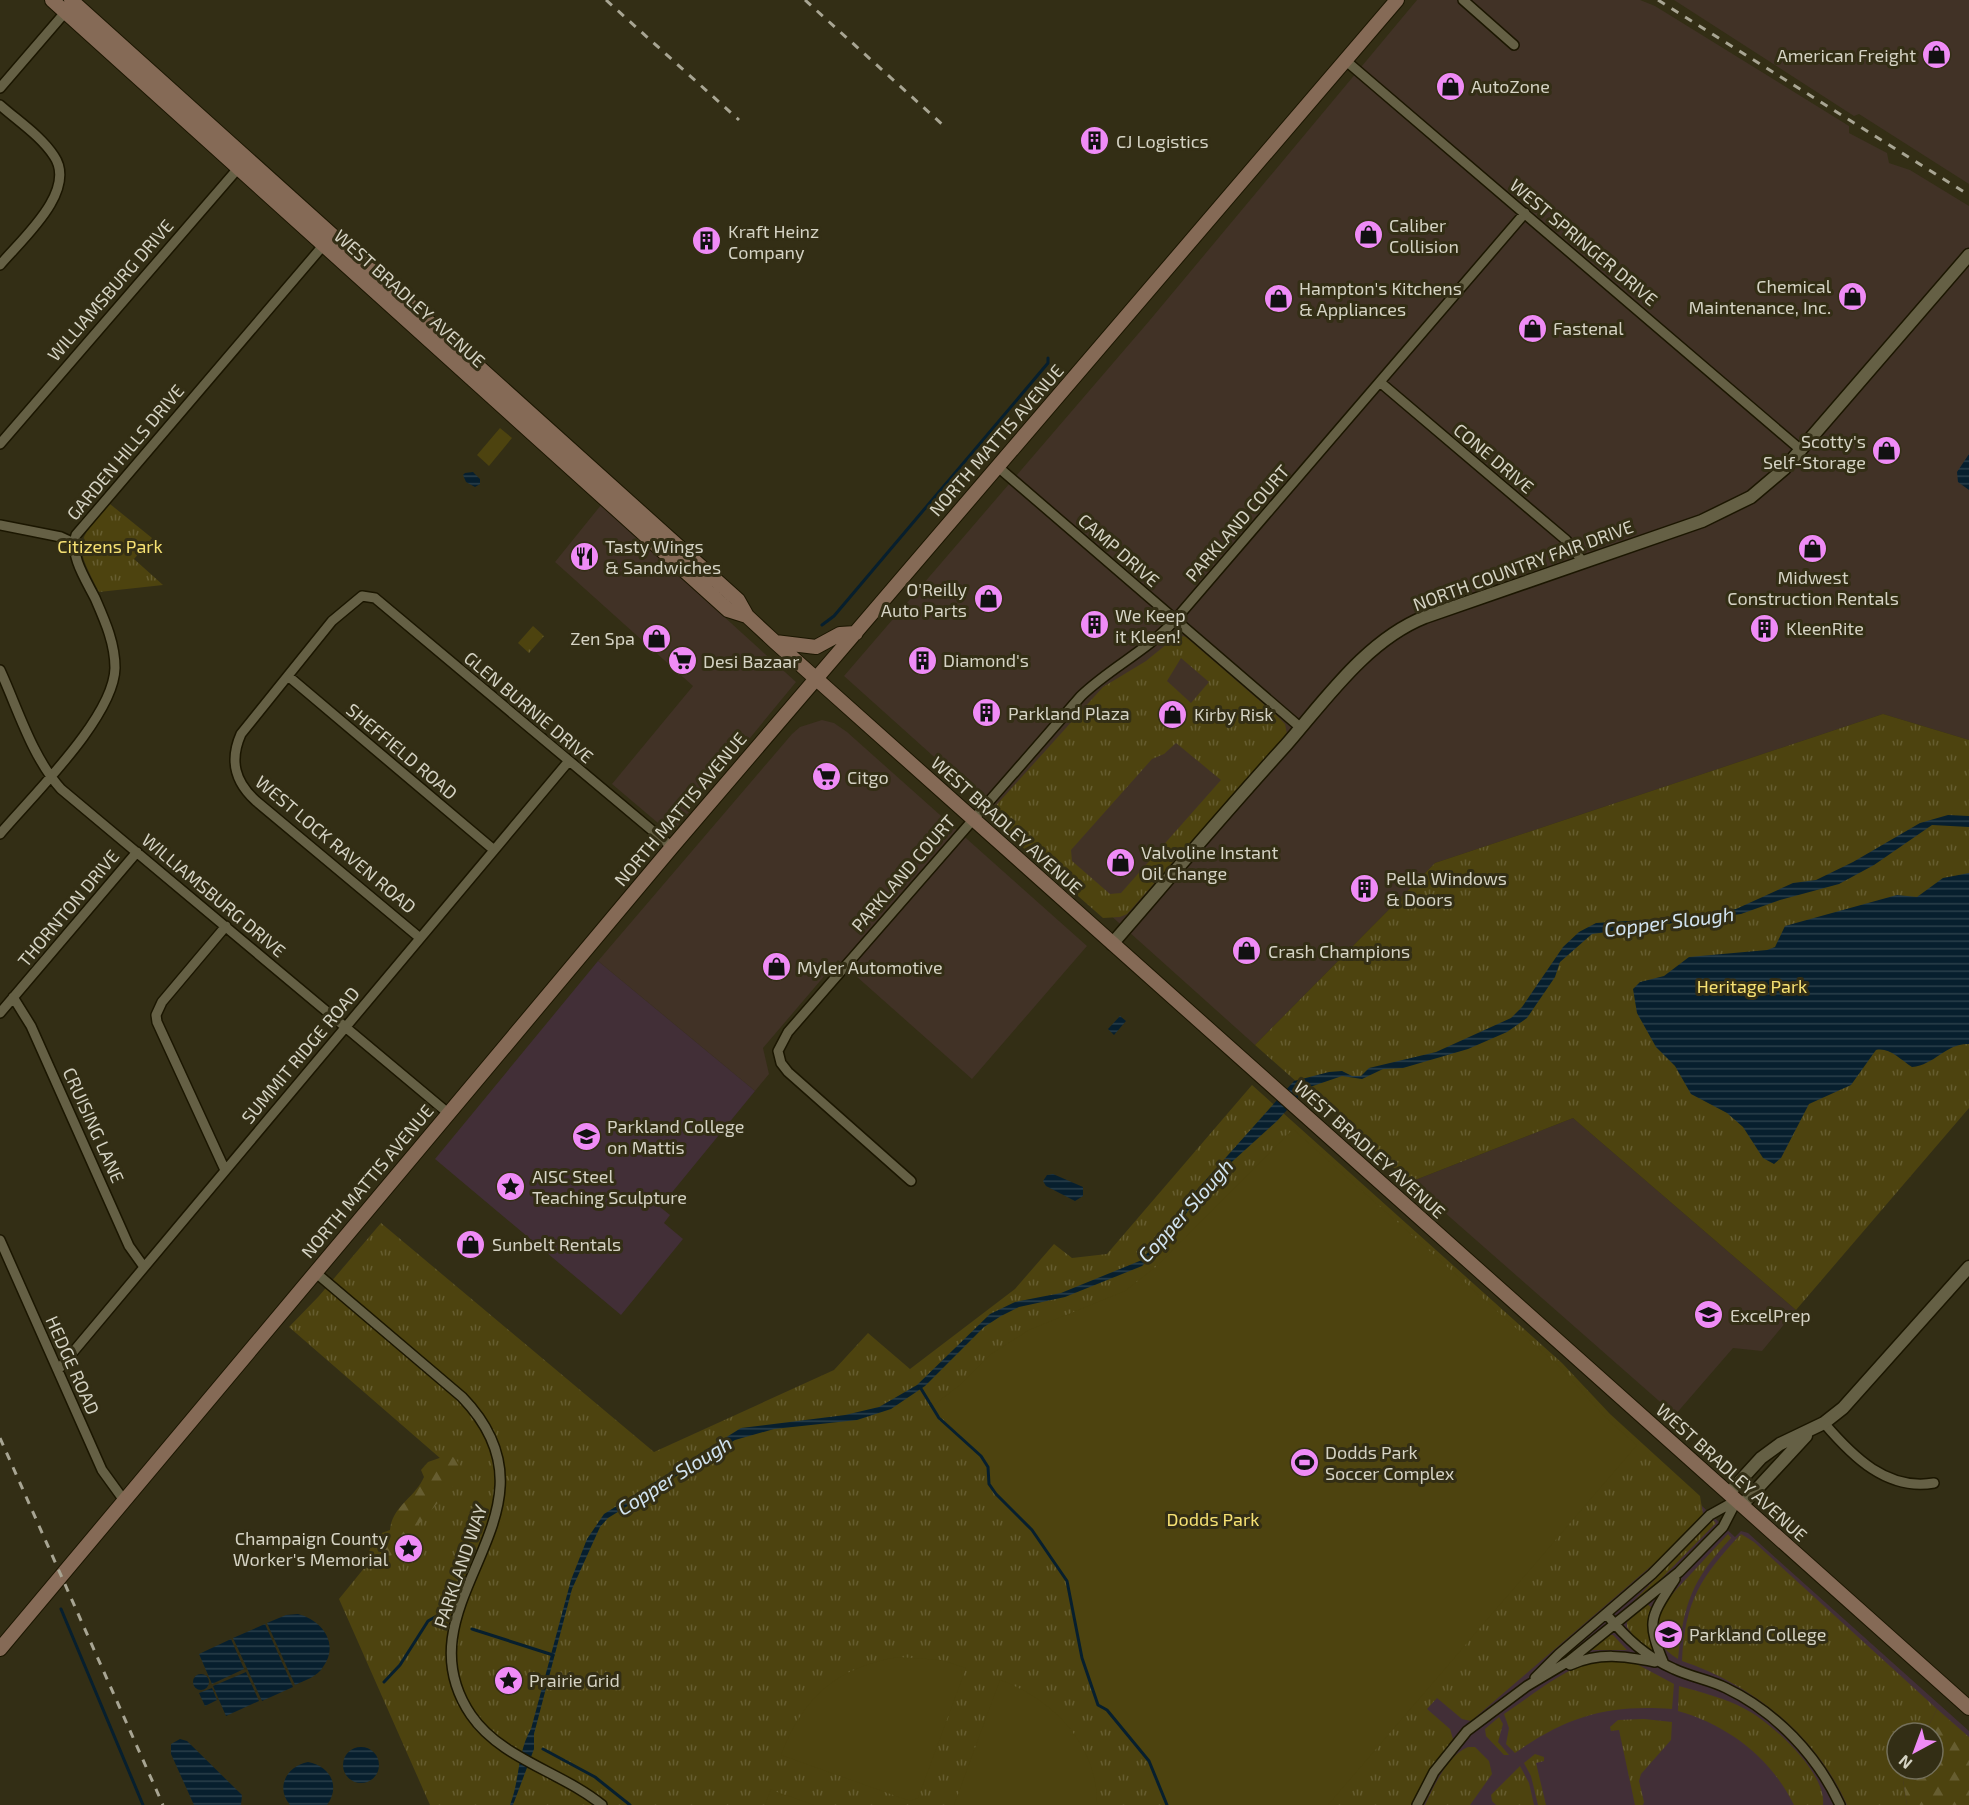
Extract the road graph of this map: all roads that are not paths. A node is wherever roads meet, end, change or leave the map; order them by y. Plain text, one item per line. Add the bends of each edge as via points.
1 (52, 0) edge
2 (1397, 0) edge
3 (1462, 0) edge
4 (70, 5) edge
5 (1514, 45) dead end
6 (1345, 60) junction
7 (0, 88) edge
8 (0, 105) edge
9 (242, 163) junction
10 (1525, 213) junction
11 (328, 240) junction
12 (1969, 255) edge
13 (0, 265) edge
14 (1381, 383) junction
15 (0, 444) edge
16 (1801, 450) junction
17 (998, 467) junction
18 (0, 525) edge
19 (74, 543) junction
20 (1583, 562) junction
21 (1175, 620) junction
22 (856, 633) junction
23 (774, 642) junction
24 (0, 670) edge
25 (288, 676) junction
26 (816, 679) junction
27 (1301, 728) junction
28 (568, 762) junction
29 (50, 775) junction
30 (972, 819) junction
31 (0, 834) edge
32 (672, 847) junction
33 (494, 850) junction
34 (137, 852) junction
35 (226, 926) junction
36 (420, 938) junction
37 (1112, 944) junction
38 (13, 997) junction
39 (0, 1013) edge
40 (346, 1028) junction
41 (448, 1113) junction
42 (225, 1170) junction
43 (911, 1181) dead end
44 (0, 1240) edge
45 (144, 1267) junction
46 (315, 1272) junction
47 (1966, 1275) edge
48 (58, 1370) junction
49 (1824, 1424) junction
50 (1809, 1433) junction
51 (1934, 1483) dead end
52 (123, 1499) junction
53 (1736, 1500) junction
54 (1679, 1572) junction
55 (1607, 1615) junction
56 (1615, 1625) junction
57 (0, 1649) edge
58 (1665, 1664) junction
59 (1551, 1673) junction
60 (1527, 1686) junction
61 (1969, 1708) edge
62 (602, 1805) edge
63 (1417, 1805) edge
64 (1840, 1805) edge

1 - 4 main road, WEST BRADLEY AVENUE
2 - 6 main road, NORTH MATTIS AVENUE
3 - 5 street
4 - 7 street
4 - 9 main road, WEST BRADLEY AVENUE
6 - 10 street, WEST SPRINGER DRIVE
6 - 17 main road, NORTH MATTIS AVENUE
8 - 13 street via 50,151 60,179 55,200
9 - 11 main road, WEST BRADLEY AVENUE
9 - 15 street, WILLIAMSBURG DRIVE
10 - 14 street, PARKLAND COURT
10 - 16 street, WEST SPRINGER DRIVE
11 - 19 street, GARDEN HILLS DRIVE via 76,535
11 - 23 main road, WEST BRADLEY AVENUE via 738,600 747,616
12 - 16 street, NORTH COUNTRY FAIR DRIVE
14 - 20 street, CONE DRIVE via 1566,540
14 - 21 street, PARKLAND COURT
16 - 20 street, NORTH COUNTRY FAIR DRIVE via 1765,487 1727,510
17 - 21 street, CAMP DRIVE
17 - 22 main road, NORTH MATTIS AVENUE
18 - 19 street
19 - 29 street, GARDEN HILLS DRIVE via 112,642 115,669 104,708
20 - 27 street, NORTH COUNTRY FAIR DRIVE via 1404,627 1366,656
21 - 27 street, CAMP DRIVE
21 - 30 street, PARKLAND COURT via 1142,651 1089,688
22 - 23 main road via 840,634 816,647
22 - 26 main road, NORTH MATTIS AVENUE
23 - 26 main road, WEST BRADLEY AVENUE
24 - 29 street, WILLIAMSBURG DRIVE
25 - 28 street, GLEN BURNIE DRIVE via 355,599 375,598
25 - 33 street, SHEFFIELD ROAD
25 - 36 street, WEST LOCK RAVEN ROAD via 241,734 234,754 239,783
26 - 30 main road, WEST BRADLEY AVENUE
26 - 32 main road, NORTH MATTIS AVENUE
27 - 37 street, NORTH COUNTRY FAIR DRIVE
28 - 32 street, GLEN BURNIE DRIVE
28 - 33 street, SUMMIT RIDGE ROAD
29 - 31 street, GARDEN HILLS DRIVE
29 - 34 street, WILLIAMSBURG DRIVE via 61,789
30 - 37 main road, WEST BRADLEY AVENUE
30 - 43 street, PARKLAND COURT via 788,1032 778,1051 788,1072
32 - 41 main road, NORTH MATTIS AVENUE
33 - 36 street, SUMMIT RIDGE ROAD
34 - 35 street, WILLIAMSBURG DRIVE
34 - 38 street, THORNTON DRIVE
35 - 40 street, WILLIAMSBURG DRIVE
35 - 42 street via 162,1002 156,1015
36 - 40 street, SUMMIT RIDGE ROAD
37 - 53 main road, WEST BRADLEY AVENUE
38 - 39 street, THORNTON DRIVE
38 - 45 street, CRUISING LANE via 31,1026 129,1246
40 - 41 street, WILLIAMSBURG DRIVE
40 - 42 street, SUMMIT RIDGE ROAD
41 - 46 main road, NORTH MATTIS AVENUE
42 - 45 street, SUMMIT RIDGE ROAD
44 - 48 street, HEDGE ROAD
45 - 48 street, SUMMIT RIDGE ROAD
46 - 52 main road, NORTH MATTIS AVENUE
46 - 62 street, PARKLAND WAY via 462,1397 490,1435 501,1466 502,1492 456,1616 451,1657 455,1684 471,1715 492,1737
47 - 49 street via 1860,1391
48 - 52 street, HEDGE ROAD via 102,1470
49 - 50 street
49 - 51 street via 1879,1473 1914,1486
50 - 53 street
50 - 53 street via 1780,1444 1761,1458
52 - 57 main road, NORTH MATTIS AVENUE
53 - 54 street via 1724,1527
53 - 55 street via 1710,1515
53 - 61 main road, WEST BRADLEY AVENUE
54 - 56 street
54 - 58 street via 1653,1614 1654,1639
55 - 56 street
55 - 60 street
56 - 58 street via 1643,1652
56 - 59 street
58 - 59 street via 1618,1655 1589,1657
58 - 64 street via 1715,1683 1763,1710 1812,1758
59 - 60 street
60 - 63 street via 1455,1744 1434,1772

